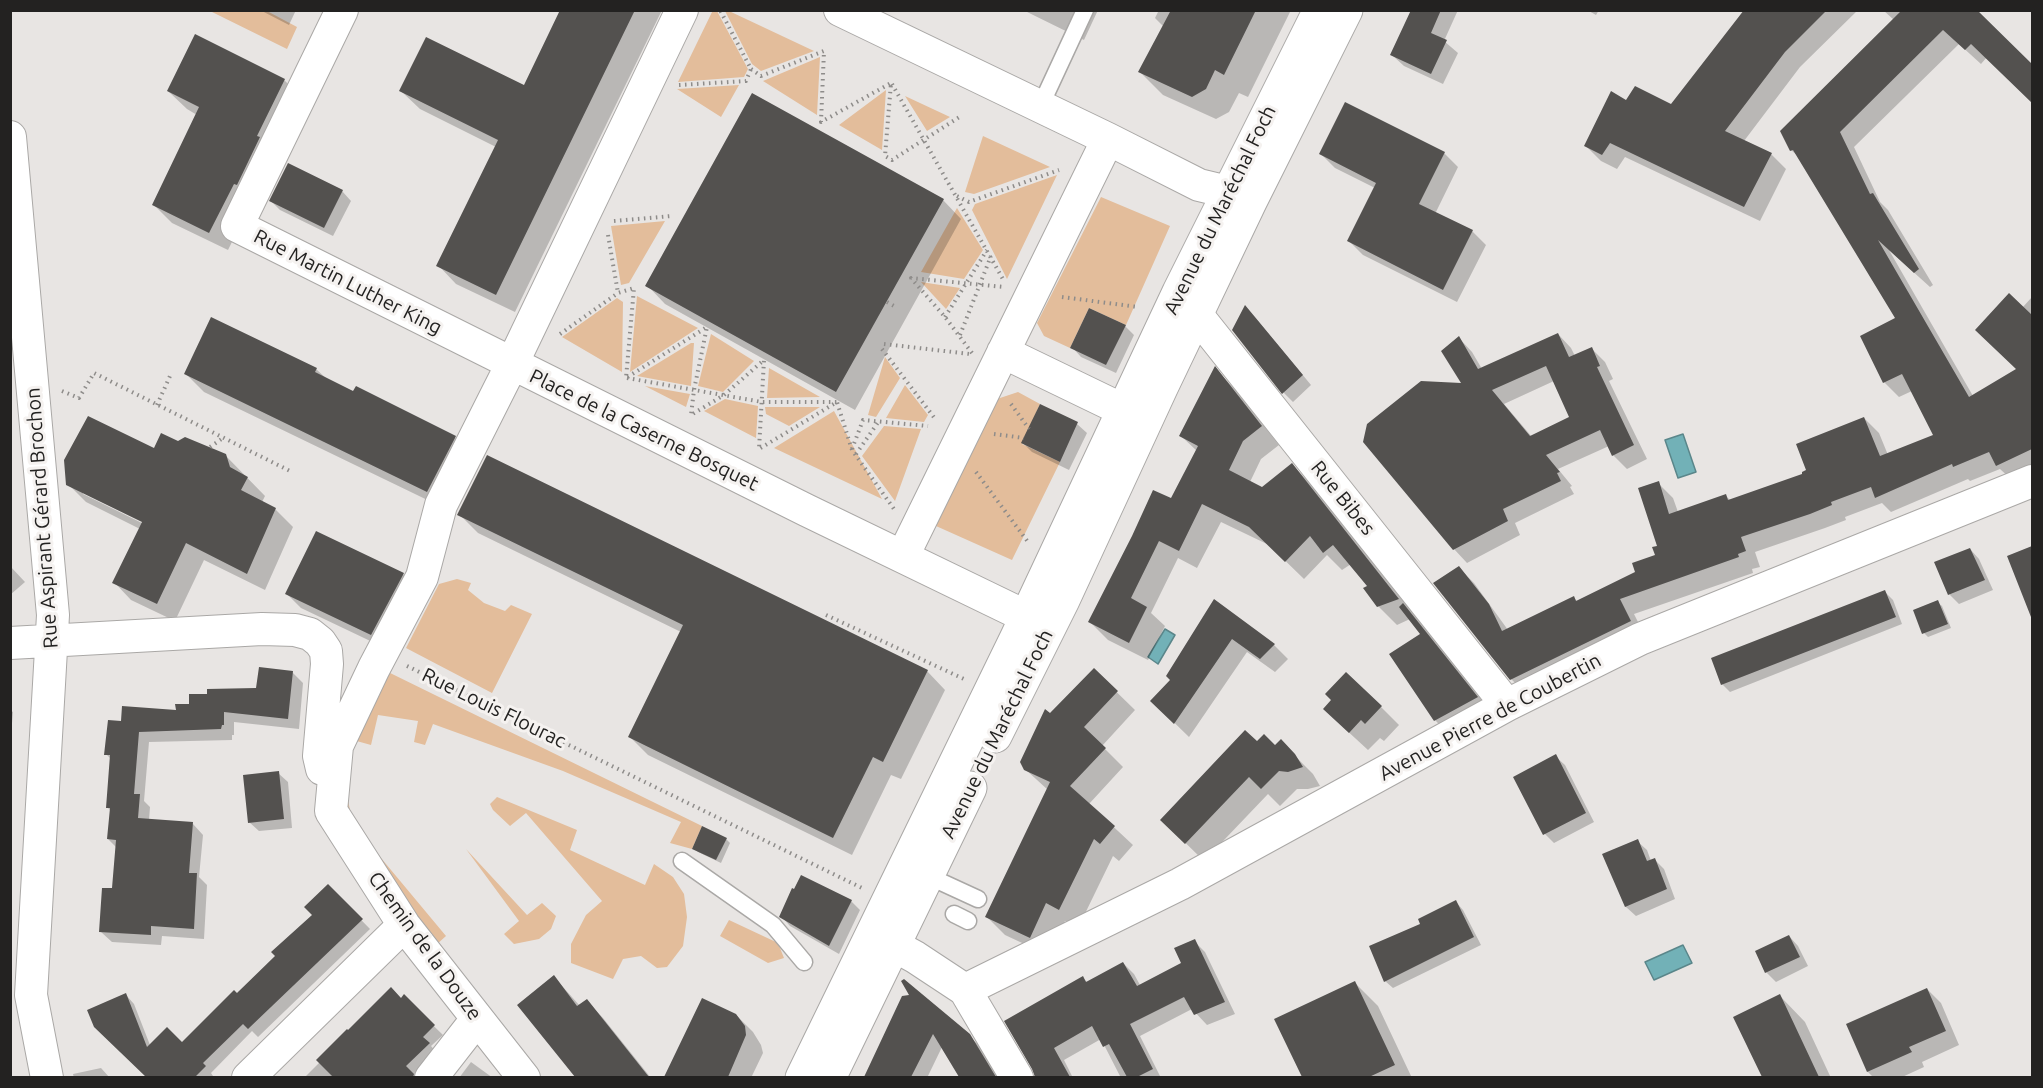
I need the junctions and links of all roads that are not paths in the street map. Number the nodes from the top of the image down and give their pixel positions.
1 (342, 10) edge
2 (682, 10) edge
3 (840, 10) edge
4 (1085, 10) edge
5 (1320, 10) edge
6 (1346, 10) edge
7 (1040, 107) junction
8 (10, 137) edge
9 (1108, 138) junction
10 (1239, 197) junction
11 (1188, 303) junction
12 (20, 341) edge
13 (982, 354) junction
14 (512, 364) junction
15 (1161, 388) junction
16 (1123, 410) junction
17 (2032, 481) edge
18 (903, 556) junction
19 (1063, 600) junction
20 (1027, 617) junction
21 (53, 641) junction
22 (10, 643) edge
23 (1507, 705) junction
24 (331, 811) junction
25 (682, 861) dead end
26 (928, 876) junction
27 (978, 899) dead end
28 (404, 925) junction
29 (884, 940) junction
30 (804, 962) dead end
31 (21, 968) edge
32 (965, 990) junction
33 (477, 1019) junction
34 (47, 1077) edge
35 (248, 1077) edge
36 (430, 1077) edge
37 (524, 1077) edge
38 (802, 1077) edge
39 (829, 1077) edge
40 (1017, 1077) edge

1 - 14 street, Rue Martin Luther King
2 - 14 street, Place de la Caserne Bosquet
3 - 7 street
4 - 7 lane
5 - 10 main road, Avenue du Maréchal Foch
6 - 10 main road, Avenue du Maréchal Foch
7 - 9 street
8 - 12 street, Rue Aspirant Gérard Brochon
9 - 10 street
9 - 13 street
10 - 11 main road, Avenue du Maréchal Foch
11 - 15 main road, Avenue du Maréchal Foch
11 - 16 main road, Avenue du Maréchal Foch
11 - 23 street, Rue Bibes
12 - 21 street, Rue Aspirant Gérard Brochon
13 - 16 street
13 - 18 street
14 - 18 street, Place de la Caserne Bosquet
14 - 24 street
15 - 16 street
15 - 19 main road, Avenue du Maréchal Foch
16 - 19 street
16 - 20 main road, Avenue du Maréchal Foch
17 - 23 street, Avenue Pierre de Coubertin
18 - 20 street, Place de la Caserne Bosquet
19 - 26 main road, Avenue du Maréchal Foch
20 - 29 main road, Avenue du Maréchal Foch
21 - 22 street
21 - 24 street, Chemin de la Douze
21 - 31 street, Rue Aspirant Gérard Brochon
23 - 32 street, Avenue Pierre de Coubertin
24 - 28 street, Chemin de la Douze
25 - 30 lane
26 - 27 lane
26 - 29 main road, Avenue du Maréchal Foch
28 - 33 street, Chemin de la Douze
28 - 35 street
29 - 32 street
29 - 38 main road, Avenue du Maréchal Foch
29 - 39 main road, Avenue du Maréchal Foch
31 - 34 street, Rue Aspirant Gérard Brochon
32 - 40 street
33 - 36 street
33 - 37 street, Chemin de la Douze

